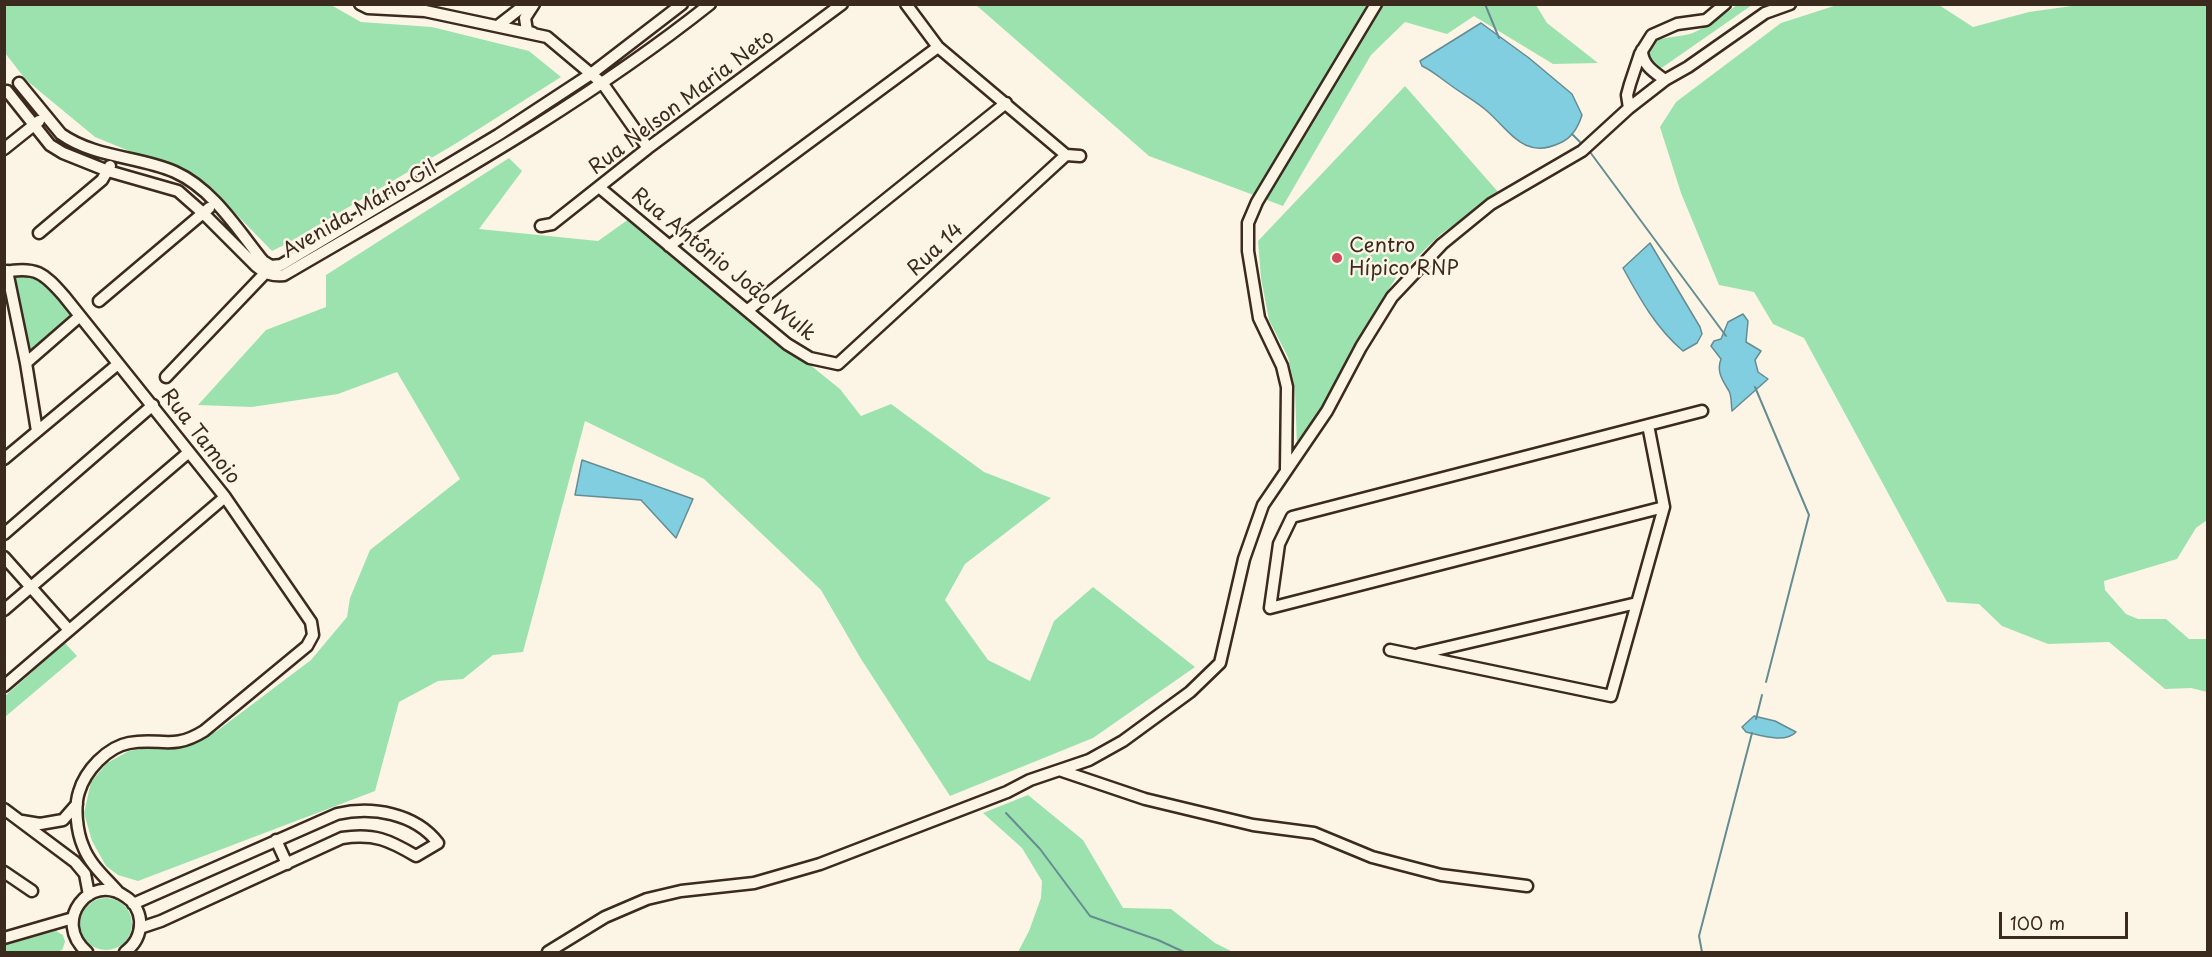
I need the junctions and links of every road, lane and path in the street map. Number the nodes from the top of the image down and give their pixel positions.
1 (360, 4) edge
2 (526, 4) edge
3 (534, 4) edge
4 (682, 4) edge
5 (710, 4) edge
6 (842, 4) edge
7 (906, 4) edge
8 (1376, 4) edge
9 (1725, 4) edge
10 (1790, 4) edge
11 (385, 7) edge
12 (422, 8) edge
13 (693, 17) junction
14 (500, 26) junction
15 (533, 34) junction
16 (938, 47) junction
17 (1642, 49) junction
18 (591, 74) junction
19 (1665, 80) junction
20 (20, 83) dead end
21 (603, 84) junction
22 (7, 92) dead end
23 (1006, 104) junction
24 (1629, 108) junction
25 (46, 116) junction
26 (34, 124) junction
27 (498, 135) junction
28 (505, 146) junction
29 (648, 148) junction
30 (4, 149) edge
31 (1066, 155) junction
32 (112, 156) junction
33 (1080, 156) dead end
34 (108, 171) junction
35 (600, 188) junction
36 (405, 198) junction
37 (215, 202) junction
38 (203, 213) junction
39 (541, 226) dead end
40 (39, 234) dead end
41 (669, 246) junction
42 (268, 270) junction
43 (6, 271) edge
44 (99, 301) dead end
45 (748, 310) junction
46 (80, 316) junction
47 (26, 363) junction
48 (828, 363) joint
49 (118, 364) junction
50 (166, 377) dead end
51 (153, 405) junction
52 (1702, 411) dead end
53 (1648, 425) junction
54 (38, 431) junction
55 (189, 452) junction
56 (4, 459) edge
57 (1287, 470) junction
58 (225, 497) junction
59 (1664, 507) junction
60 (4, 534) edge
61 (4, 557) edge
62 (30, 588) junction
63 (1637, 603) junction
64 (4, 610) edge
65 (69, 630) junction
66 (1390, 650) dead end
67 (1416, 655) junction
68 (4, 686) edge
69 (1062, 771) junction
70 (76, 804) junction
71 (4, 809) edge
72 (21, 821) junction
73 (58, 821) junction
74 (276, 840) junction
75 (82, 844) junction
76 (55, 847) junction
77 (287, 864) junction
78 (4, 872) edge
79 (1527, 886) dead end
80 (32, 891) dead end
81 (119, 893) junction
82 (89, 895) junction
83 (133, 904) junction
84 (73, 918) junction
85 (140, 928) junction
86 (4, 938) edge
87 (87, 952) edge
88 (125, 952) edge
89 (548, 952) edge

1 - 11 street
2 - 14 street
3 - 15 street
4 - 13 street
4 - 18 street, Avenida Mário Gil
5 - 13 street, Avenida Mário Gil
6 - 29 street, Rua Nelson Maria Neto
7 - 16 street
8 - 57 street
9 - 17 street
10 - 19 street
11 - 12 street
12 - 14 street
13 - 21 street, Avenida Mário Gil
14 - 15 street
15 - 18 street
16 - 23 street
16 - 41 street
17 - 19 street
17 - 24 street
18 - 21 street
18 - 27 street, Avenida Mário Gil
19 - 24 street
20 - 25 street, Avenida Mário Gil
21 - 28 street, Avenida Mário Gil
21 - 29 street
22 - 26 street, Avenida Mário Gil
23 - 31 street
23 - 45 street
24 - 57 street
25 - 26 street
25 - 32 street, Avenida Mário Gil
26 - 30 street
26 - 34 street, Avenida Mário Gil
27 - 28 street
27 - 36 street, Avenida Mário Gil
28 - 36 street, Avenida Mário Gil
29 - 35 street, Rua Nelson Maria Neto
31 - 33 street
31 - 48 street, Rua 14
32 - 34 street
32 - 37 street, Avenida Mário Gil
34 - 38 street, Avenida Mário Gil
34 - 40 street
35 - 39 street, Rua Nelson Maria Neto
35 - 41 street, Rua Antônio João Wulk
36 - 42 street, Avenida Mário Gil
37 - 38 street
37 - 42 street, Avenida Mário Gil
38 - 42 street, Avenida Mário Gil
38 - 44 street
41 - 45 street, Rua Antônio João Wulk
42 - 50 street
43 - 46 street, Rua Tamoio
43 - 47 street
45 - 48 street, Rua Antônio João Wulk
46 - 47 street
46 - 49 street, Rua Tamoio
47 - 54 street
49 - 51 street, Rua Tamoio
49 - 54 street
51 - 55 street, Rua Tamoio
51 - 60 street
52 - 53 street
53 - 59 street
53 - 59 street
54 - 56 street
55 - 58 street, Rua Tamoio
55 - 62 street
57 - 69 street
58 - 65 street
58 - 70 street, Rua Tamoio
59 - 63 street
61 - 62 street
62 - 64 street
62 - 65 street
63 - 67 street
63 - 67 street
65 - 68 street
66 - 67 street
69 - 79 street
69 - 89 street
70 - 73 street
70 - 75 street
71 - 72 street
72 - 73 street
72 - 76 street
73 - 75 street
73 - 76 street
74 - 77 street
74 - 77 street
74 - 83 street
75 - 81 street
76 - 82 street
77 - 85 street
78 - 80 street
81 - 82 street
81 - 83 street
82 - 84 street
83 - 85 street
84 - 86 street
84 - 87 street
85 - 88 street

